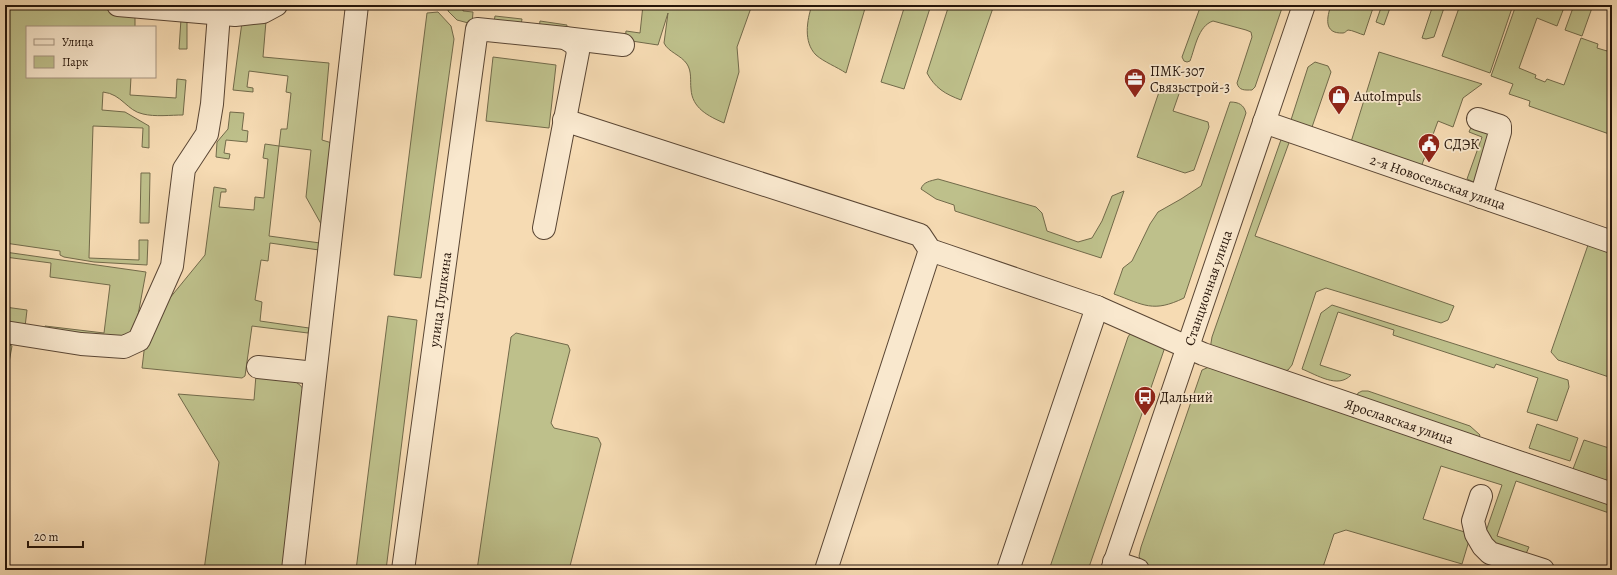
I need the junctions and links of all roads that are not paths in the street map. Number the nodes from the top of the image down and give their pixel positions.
1 (118, 5) edge
2 (276, 5) edge
3 (357, 5) edge
4 (1304, 5) edge
5 (219, 14) junction
6 (565, 38) junction
7 (623, 45) dead end
8 (1478, 119) dead end
9 (564, 120) junction
10 (1264, 122) junction
11 (1480, 197) junction
12 (544, 228) dead end
13 (1612, 242) edge
14 (930, 250) junction
15 (1097, 307) junction
16 (5, 332) edge
17 (1187, 348) junction
18 (258, 367) dead end
19 (315, 373) junction
20 (1612, 494) edge
21 (1481, 496) dead end
22 (1113, 566) edge
23 (293, 570) edge
24 (403, 570) edge
25 (826, 570) edge
26 (1008, 570) edge
27 (1138, 570) edge
28 (1542, 570) edge

1 - 5 street
2 - 5 street
3 - 19 street
4 - 10 street, Станционная улица
5 - 16 street
6 - 7 street
6 - 9 street
6 - 24 street, улица Пушкина
8 - 11 street
9 - 12 street
9 - 14 street
10 - 11 street, 2-я Новосельская улица
10 - 17 street, Станционная улица
11 - 13 street, 2-я Новосельская улица
14 - 15 street, Ярославская улица
14 - 25 street
15 - 17 street, Ярославская улица
15 - 26 street
17 - 20 street, Ярославская улица
17 - 22 street, Станционная улица
18 - 19 street
19 - 23 street
21 - 28 street
22 - 27 street

